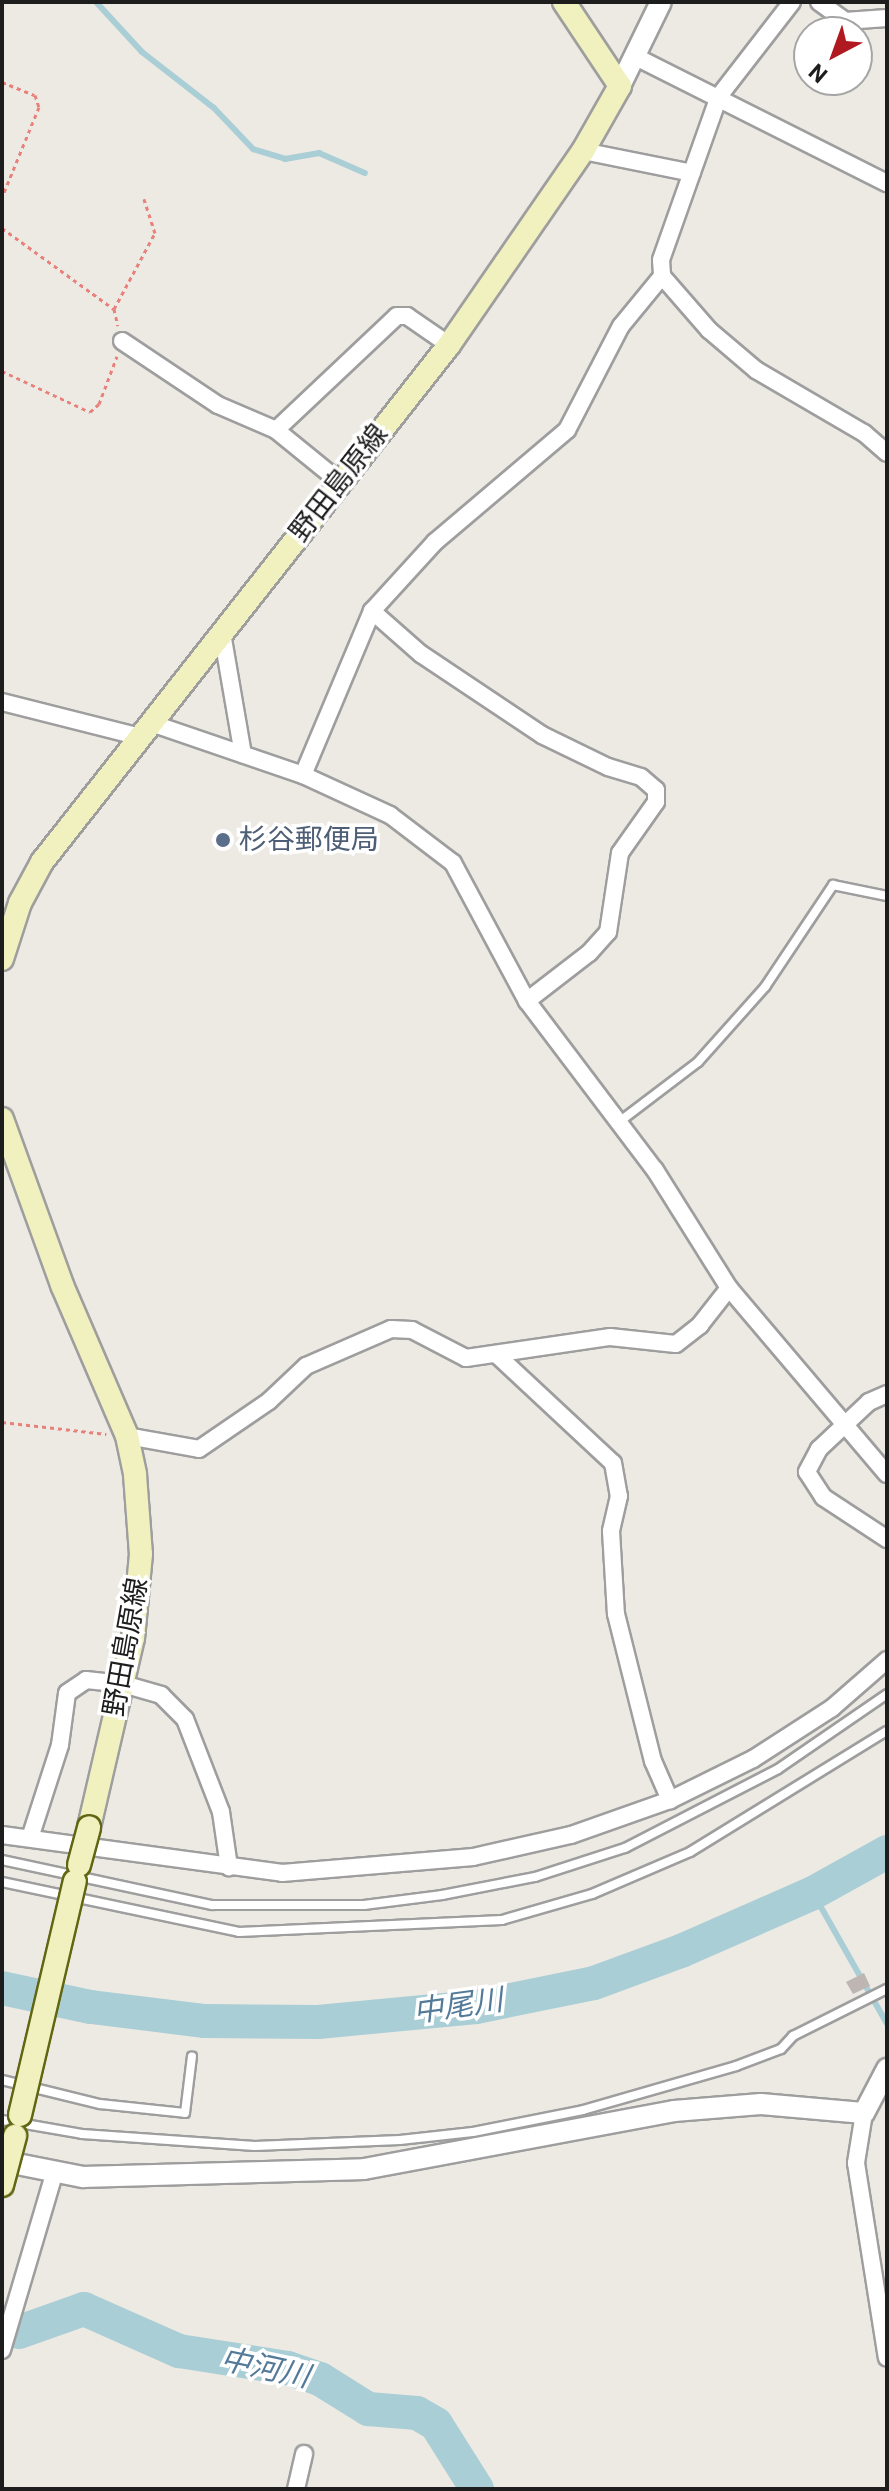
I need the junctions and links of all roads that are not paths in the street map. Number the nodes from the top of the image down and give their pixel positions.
1 (564, 2) edge
2 (661, 2) edge
3 (792, 2) edge
4 (819, 2) edge
5 (887, 18) edge
6 (636, 57) junction
7 (620, 86) junction
8 (719, 96) junction
9 (583, 151) junction
10 (692, 173) junction
11 (887, 183) edge
12 (662, 276) junction
13 (122, 341) road end
14 (449, 345) junction
15 (276, 430) junction
16 (887, 453) edge
17 (340, 482) junction
18 (372, 611) junction
19 (222, 633) junction
20 (2, 702) edge
21 (146, 730) junction
22 (243, 754) junction
23 (303, 775) junction
24 (887, 896) edge
25 (2, 959) edge
26 (527, 1001) junction
27 (2, 1119) edge
28 (619, 1122) junction
29 (729, 1288) junction
30 (497, 1355) junction
31 (887, 1394) edge
32 (843, 1428) junction
33 (127, 1436) junction
34 (887, 1474) edge
35 (887, 1539) edge
36 (887, 1660) edge
37 (123, 1684) junction
38 (887, 1694) edge
39 (887, 1731) edge
40 (670, 1800) junction
41 (2, 1835) edge
42 (30, 1838) junction
43 (2, 1860) edge
44 (229, 1867) junction
45 (77, 1874) junction
46 (2, 1882) edge
47 (887, 1989) edge
48 (192, 2056) dead end
49 (887, 2069) edge
50 (2, 2080) edge
51 (864, 2113) junction
52 (14, 2124) edge
53 (2, 2161) edge
54 (54, 2174) junction
55 (2, 2186) edge
56 (2, 2350) edge
57 (887, 2358) edge
58 (304, 2454) dead end
59 (296, 2489) edge

1 - 7 main road
2 - 6 street
3 - 8 street
4 - 5 street
6 - 7 street
6 - 8 street
7 - 9 main road, 野田島原線
8 - 10 street
8 - 11 street
9 - 10 street
9 - 14 main road, 野田島原線
10 - 12 street
12 - 16 street
12 - 18 street
13 - 15 street
14 - 15 street
14 - 17 main road, 野田島原線
15 - 17 street
17 - 19 main road, 野田島原線
18 - 23 street
18 - 26 street
19 - 21 main road, 野田島原線
19 - 22 street
20 - 21 street
21 - 22 street
21 - 25 main road, 野田島原線
22 - 23 street
23 - 26 street
24 - 28 lane
26 - 28 street
27 - 33 main road, 野田島原線
28 - 29 street
29 - 30 street
29 - 32 street
30 - 33 street
30 - 40 street
31 - 32 street
32 - 34 street
32 - 35 street
33 - 37 main road, 野田島原線
36 - 40 street
37 - 42 street
37 - 44 street
37 - 45 main road, 野田島原線, bridge
38 - 45 lane
39 - 46 lane
40 - 44 street
41 - 42 street
42 - 44 street
43 - 45 lane
45 - 52 main road, 野田島原線, bridge
47 - 52 lane
48 - 50 lane
49 - 51 street
51 - 54 street
51 - 57 street
52 - 55 main road, 野田島原線, bridge
53 - 54 street
54 - 56 street
58 - 59 street

